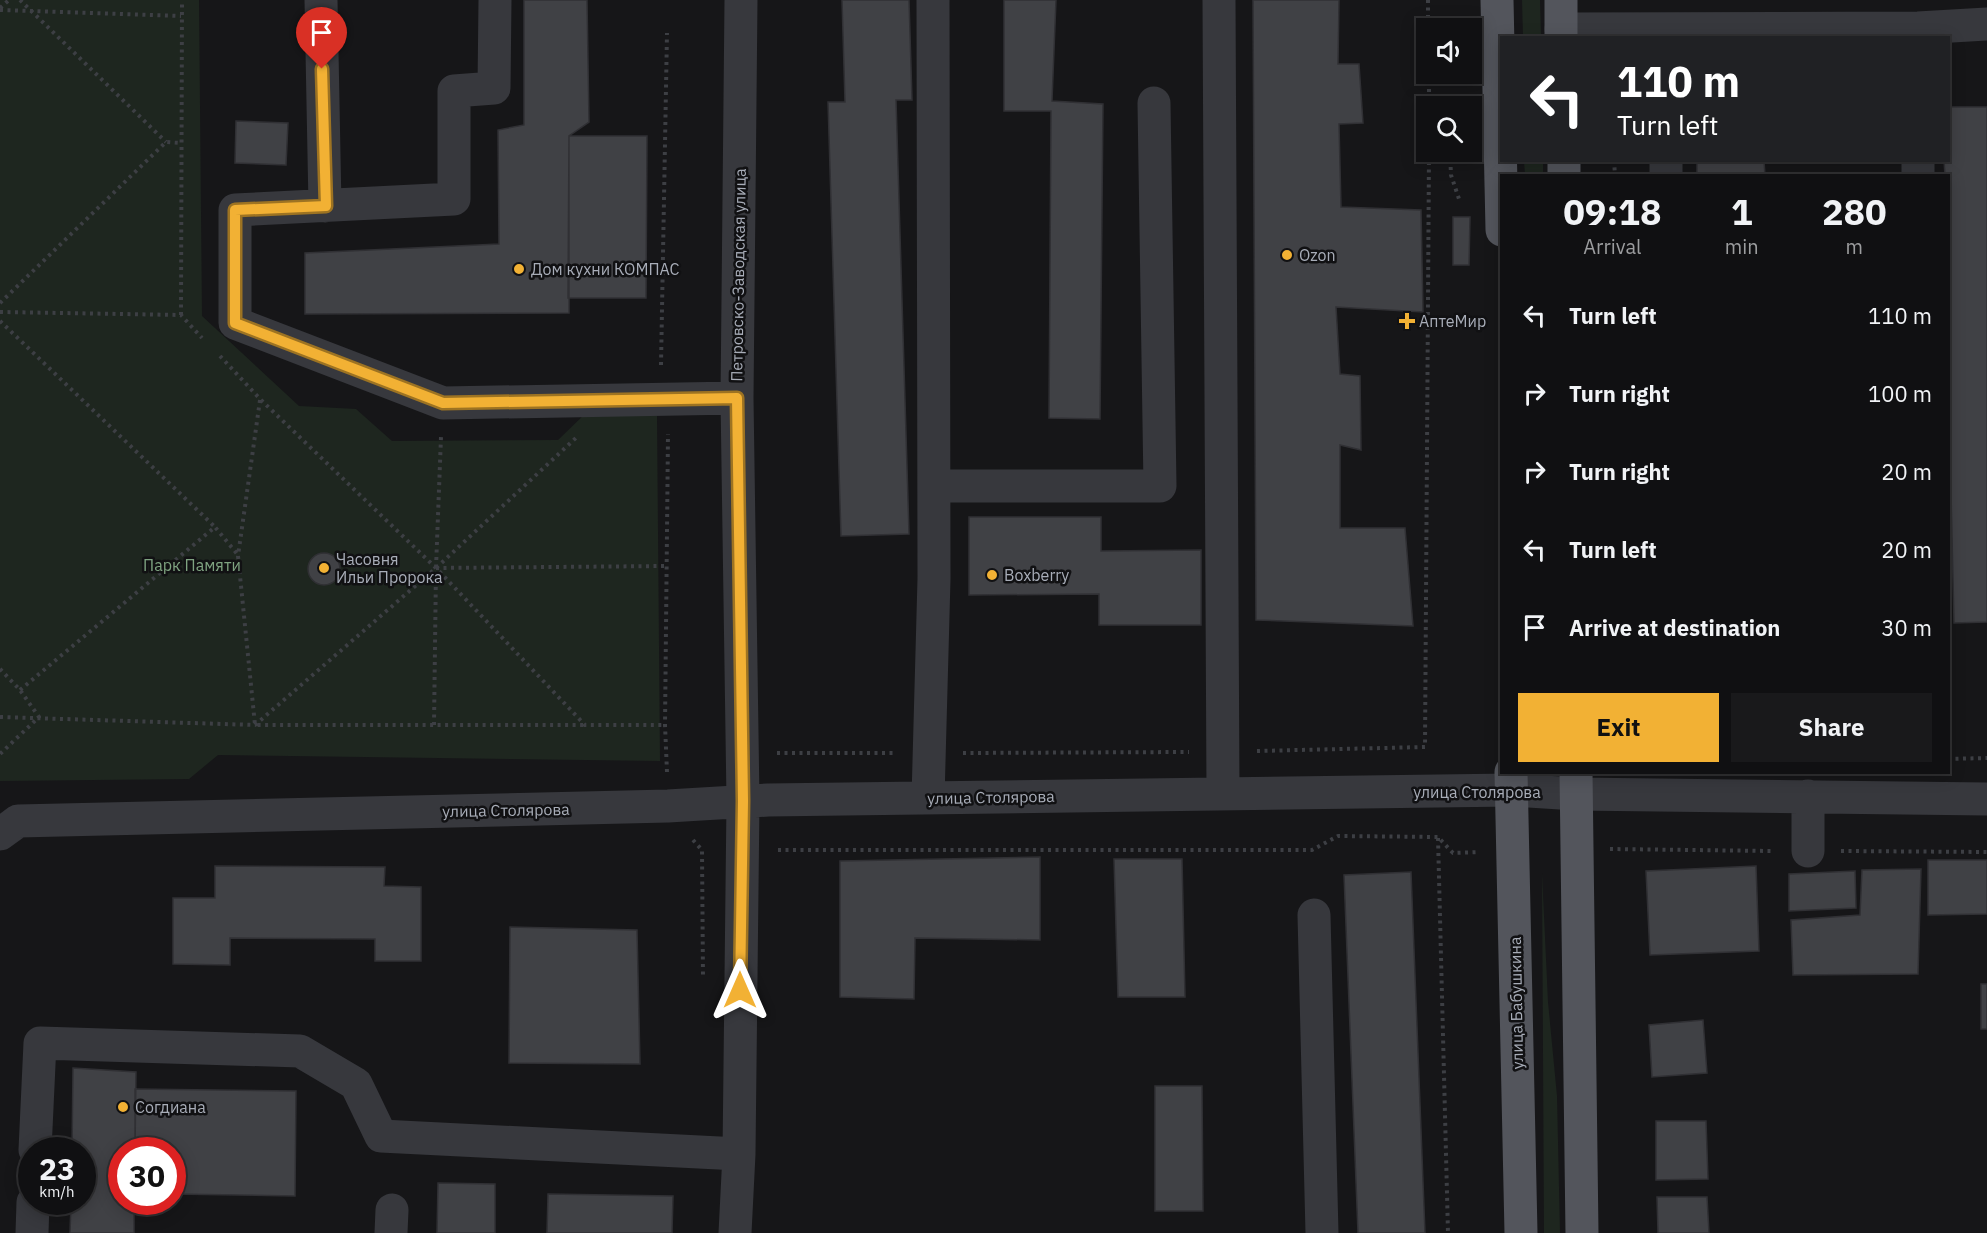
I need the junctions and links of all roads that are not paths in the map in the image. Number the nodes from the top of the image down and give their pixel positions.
1 (321, 0) edge
2 (495, 0) edge
3 (741, 0) edge
4 (933, 0) edge
5 (1219, 0) edge
6 (1497, 0) edge
7 (1561, 22) edge
8 (1987, 24) edge
9 (1154, 103) dead end
10 (1500, 138) edge
11 (326, 206) junction
12 (737, 398) junction
13 (934, 486) junction
14 (1512, 781) edge
15 (1576, 783) edge
16 (1927, 785) edge
17 (1222, 794) junction
18 (1808, 796) junction
19 (928, 798) junction
20 (1987, 799) edge
21 (743, 801) junction
22 (0, 834) edge
23 (1808, 851) dead end
24 (1314, 915) dead end
25 (36, 1137) edge
26 (739, 1154) junction
27 (33, 1215) edge
28 (32, 1233) edge
29 (735, 1233) edge
30 (1322, 1233) edge
31 (1521, 1233) edge
32 (1582, 1233) edge

1 - 11 street
2 - 11 street
3 - 12 street, Петровско-Заводская улица
4 - 13 street
5 - 17 street
6 - 10 main road
7 - 8 street
9 - 13 street
11 - 12 street
12 - 21 street, Петровско-Заводская улица
13 - 19 street
14 - 15 street, улица Столярова
14 - 17 street, улица Столярова
14 - 31 main road, улица Бабушкина
15 - 18 street, улица Столярова
15 - 32 main road
16 - 18 street, улица Столярова
16 - 20 street, улица Столярова
17 - 19 street, улица Столярова
18 - 23 street
19 - 21 street, улица Столярова
21 - 22 street, улица Столярова
21 - 26 street, Петровско-Заводская улица
24 - 30 street
25 - 26 street
26 - 29 street, Петровско-Заводская улица
27 - 28 street

